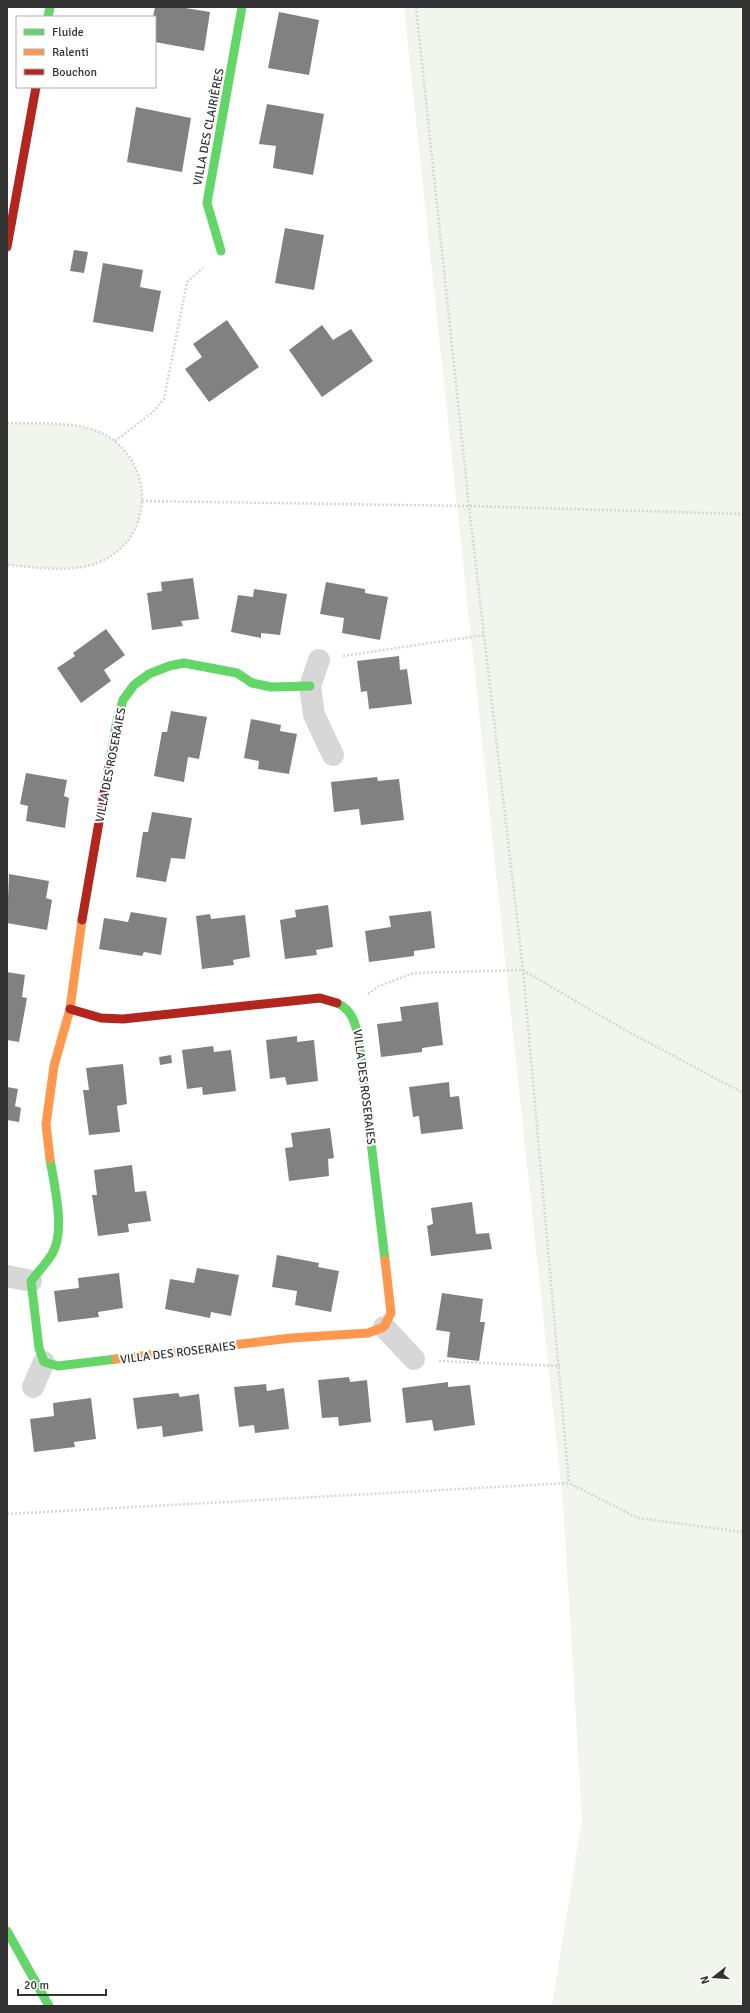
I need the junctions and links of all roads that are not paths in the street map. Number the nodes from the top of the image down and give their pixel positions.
1 (242, 7) edge
2 (36, 88) edge
3 (7, 247) edge
4 (221, 251) road end
5 (319, 660) road end
6 (310, 686) junction
7 (332, 755) dead end
8 (70, 1009) junction
9 (7, 1276) edge
10 (31, 1281) junction
11 (384, 1327) junction
12 (414, 1360) road end
13 (44, 1362) junction
14 (33, 1387) dead end
15 (7, 1931) edge
16 (48, 2006) edge

1 - 4 street, VILLA DES CLAIRIÈRES
2 - 3 street
5 - 6 street
6 - 7 street
6 - 8 street, VILLA DES ROSERAIES
8 - 10 street, VILLA DES ROSERAIES
8 - 11 street, VILLA DES ROSERAIES
9 - 10 street
10 - 13 street
11 - 12 street
11 - 13 street, VILLA DES ROSERAIES
13 - 14 street
15 - 16 street

